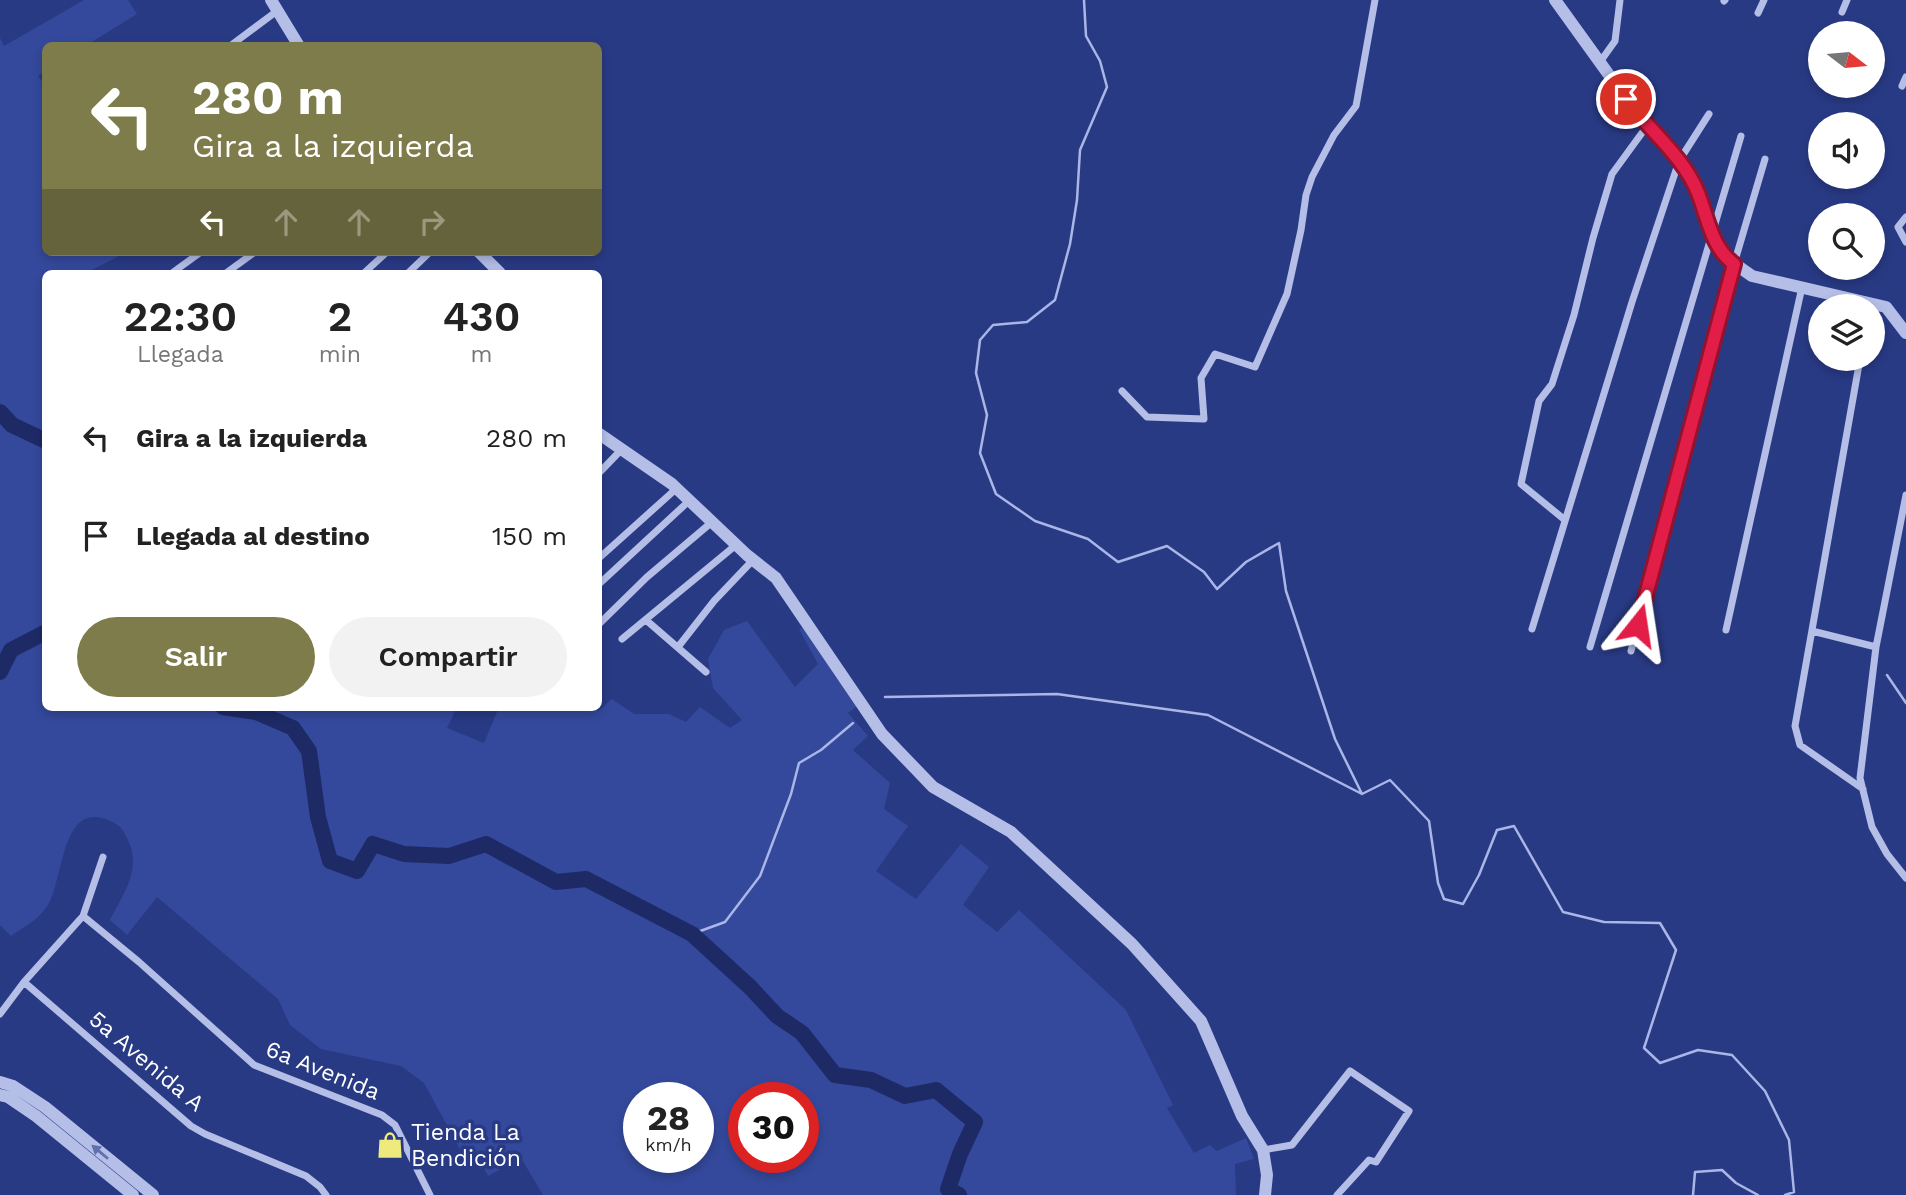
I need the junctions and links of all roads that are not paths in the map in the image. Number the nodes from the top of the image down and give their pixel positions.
1 (1375, 0) edge
2 (1555, 0) edge
3 (1620, 0) edge
4 (1764, 0) edge
5 (1847, 0) edge
6 (274, 6) edge
7 (1842, 12) dead end
8 (1758, 13) dead end
9 (234, 42) edge
10 (296, 42) edge
11 (1599, 62) junction
12 (1906, 77) edge
13 (1902, 86) dead end
14 (1709, 114) dead end
15 (1647, 126) junction
16 (1741, 136) dead end
17 (1765, 159) dead end
18 (1679, 161) junction
19 (1906, 216) edge
20 (1711, 234) junction
21 (1906, 242) edge
22 (195, 256) edge
23 (249, 256) edge
24 (383, 256) edge
25 (426, 256) edge
26 (1734, 264) junction
27 (176, 270) edge
28 (230, 270) edge
29 (367, 270) edge
30 (411, 270) edge
31 (1802, 288) junction
32 (1826, 294) edge
33 (1885, 307) edge
34 (1906, 333) edge
35 (1858, 371) edge
36 (1122, 391) dead end
37 (602, 439) edge
38 (622, 449) junction
39 (602, 470) edge
40 (677, 488) junction
41 (1906, 495) edge
42 (690, 500) junction
43 (1565, 520) junction
44 (712, 522) junction
45 (736, 545) junction
46 (602, 555) edge
47 (753, 560) junction
48 (602, 580) edge
49 (646, 620) junction
50 (602, 621) edge
51 (1531, 629) dead end
52 (1726, 630) dead end
53 (1812, 631) junction
54 (622, 639) dead end
55 (1590, 647) dead end
56 (1876, 647) junction
57 (678, 648) junction
58 (1631, 651) dead end
59 (706, 672) dead end
60 (1863, 789) junction
61 (103, 857) dead end
62 (1906, 878) edge
63 (83, 916) junction
64 (24, 982) junction
65 (0, 1014) edge
66 (0, 1082) edge
67 (0, 1095) edge
68 (1263, 1150) junction
69 (133, 1195) edge
70 (153, 1195) edge
71 (326, 1195) edge
72 (430, 1195) edge
73 (1265, 1195) edge
74 (1337, 1195) edge

1 - 36 street
2 - 11 street
3 - 11 street
4 - 8 street
5 - 7 street
6 - 9 street
6 - 10 street
11 - 15 street
12 - 13 street
14 - 18 street
15 - 18 street
15 - 43 street
16 - 20 street
17 - 26 street
18 - 20 street
18 - 43 street
19 - 21 street
20 - 26 street
20 - 55 street
22 - 27 street
23 - 28 street
24 - 29 street
25 - 30 street
26 - 31 street
26 - 58 street
31 - 32 street
31 - 52 street
33 - 34 street
35 - 53 street
37 - 38 street
38 - 39 street
38 - 40 street
40 - 42 street
40 - 46 street
41 - 56 street
42 - 44 street
42 - 48 street
43 - 51 street
44 - 45 street
44 - 50 street
45 - 47 street
45 - 49 street
47 - 57 street
47 - 68 street
49 - 54 street
49 - 57 street
53 - 56 street
53 - 60 street
56 - 60 street
57 - 59 street
60 - 62 street
61 - 63 street
63 - 64 street
63 - 72 street, 6a Avenida
64 - 65 street
64 - 71 street, 5a Avenida A
70 -> 66 street
67 - 69 street
68 - 73 street
68 - 74 street

